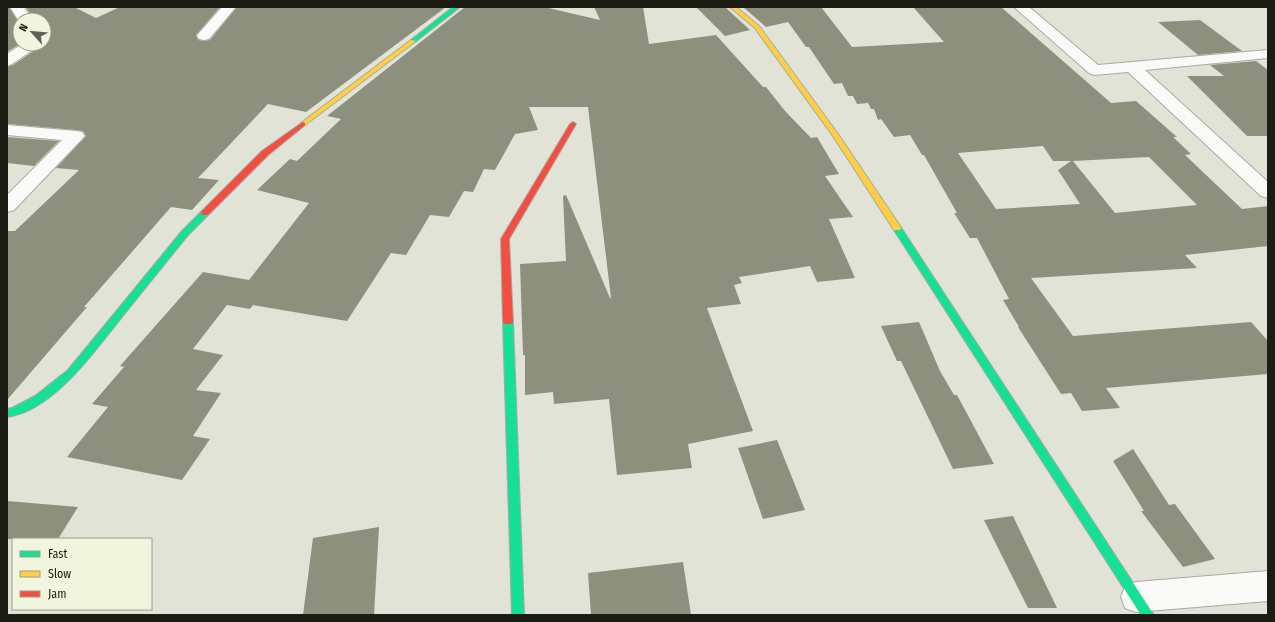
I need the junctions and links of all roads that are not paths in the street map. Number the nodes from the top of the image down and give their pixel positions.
1 (229, 7) edge
2 (457, 7) edge
3 (733, 7) edge
4 (1021, 7) edge
5 (204, 36) dead end
6 (20, 52) edge
7 (1268, 54) edge
8 (7, 61) edge
9 (1132, 67) junction
10 (573, 124) dead end
11 (7, 130) edge
12 (1268, 192) edge
13 (7, 206) edge
14 (7, 413) edge
15 (1268, 586) edge
16 (1142, 606) edge
17 (518, 615) edge

1 - 5 street
2 - 14 street
3 - 16 street
4 - 9 street
6 - 8 street
7 - 9 street
9 - 12 street
10 - 17 street
11 - 13 street
15 - 16 street

